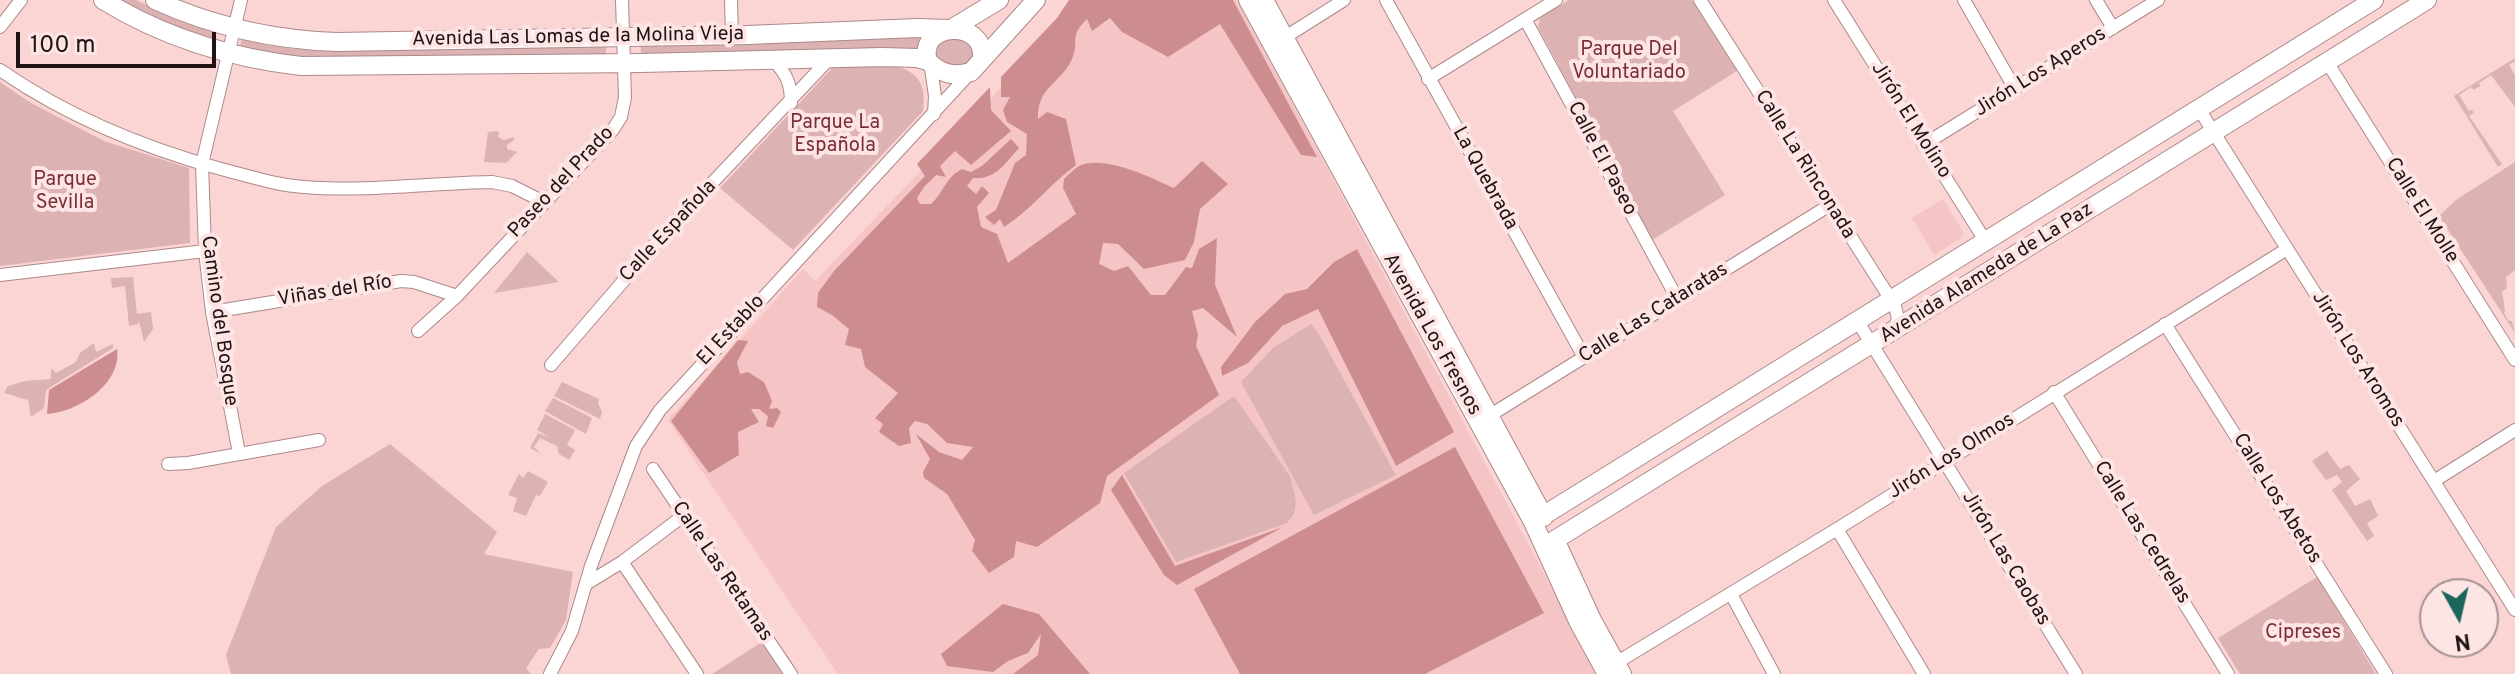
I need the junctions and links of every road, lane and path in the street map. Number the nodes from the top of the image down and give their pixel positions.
1 (21, 0) edge
2 (103, 0) edge
3 (155, 0) edge
4 (241, 0) edge
5 (622, 0) edge
6 (731, 0) edge
7 (1036, 0) edge
8 (1248, 0) edge
9 (1264, 0) edge
10 (1344, 0) edge
11 (1386, 0) edge
12 (1556, 0) edge
13 (1700, 0) edge
14 (1834, 0) edge
15 (1964, 0) edge
16 (2096, 0) edge
17 (2158, 0) edge
18 (2374, 0) edge
19 (2427, 0) edge
20 (994, 3) edge
21 (1525, 19) junction
22 (0, 27) edge
23 (234, 28) junction
24 (917, 28) junction
25 (2113, 28) junction
26 (951, 29) junction
27 (732, 35) junction
28 (622, 37) junction
29 (1278, 41) junction
30 (228, 54) junction
31 (831, 57) junction
32 (899, 57) junction
33 (773, 60) junction
34 (929, 62) junction
35 (2327, 62) junction
36 (623, 63) junction
37 (977, 66) junction
38 (0, 70) edge
39 (1428, 79) junction
40 (933, 83) junction
41 (2015, 89) junction
42 (791, 103) junction
43 (2199, 109) junction
44 (934, 114) junction
45 (2214, 133) junction
46 (1923, 145) junction
47 (202, 164) junction
48 (544, 202) junction
49 (1830, 205) junction
50 (1986, 242) junction
51 (2287, 249) junction
52 (205, 251) junction
53 (0, 275) edge
54 (457, 296) junction
55 (1678, 300) junction
56 (1891, 301) junction
57 (212, 312) junction
58 (1858, 322) junction
59 (2165, 324) junction
60 (418, 331) dead end
61 (1893, 332) junction
62 (1873, 345) junction
63 (1584, 357) junction
64 (2515, 360) edge
65 (551, 365) dead end
66 (2054, 392) junction
67 (1484, 419) junction
68 (2515, 430) edge
69 (319, 440) dead end
70 (239, 453) junction
71 (1946, 461) junction
72 (168, 464) dead end
73 (653, 469) dead end
74 (2434, 481) junction
75 (683, 516) junction
76 (1538, 519) junction
77 (1837, 529) junction
78 (1550, 543) junction
79 (622, 562) junction
80 (586, 584) junction
81 (2515, 584) edge
82 (2503, 591) junction
83 (1731, 594) junction
84 (2515, 610) edge
85 (1615, 670) edge
86 (551, 674) edge
87 (697, 674) edge
88 (791, 674) edge
89 (1774, 674) edge
90 (1924, 674) edge
91 (2076, 674) edge
92 (2228, 674) edge
93 (2386, 674) edge

1 - 22 street
2 - 30 street, Avenida Las Lomas de la Molina Vieja
3 - 23 street, Avenida Las Lomas de la Molina Vieja
4 - 23 street, Camino del Bosque
5 - 28 street, Paseo del Prado
6 - 27 street
7 - 37 street
8 - 29 street, Avenida Los Fresnos
9 - 29 street, Avenida Los Fresnos
10 - 29 street
11 - 39 street, La Quebrada
12 - 21 street
13 - 49 street, Calle La Rinconada
14 - 46 street, Jirón El Molino
15 - 41 street
16 - 25 street
17 - 25 street, Jirón Los Aperos
18 - 43 street, Avenida Alameda de La Paz
19 - 35 street, Avenida Alameda de La Paz
20 - 24 street
20 - 26 street
21 - 39 street
21 - 55 street, Calle El Paseo
23 - 28 street, Avenida Las Lomas de la Molina Vieja
23 - 30 street, Camino del Bosque
24 - 26 street, Avenida Las Lomas de la Molina Vieja
24 - 27 street, Avenida Las Lomas de la Molina Vieja
25 - 41 street, Jirón Los Aperos
26 - 34 street
26 - 37 street
27 - 28 street, Avenida Las Lomas de la Molina Vieja
28 - 36 street, Paseo del Prado
29 - 67 street, Avenida Los Fresnos
30 - 36 street, Avenida Las Lomas de la Molina Vieja
30 - 47 street, Camino del Bosque
31 - 32 street, Avenida Las Lomas de la Molina Vieja
31 - 33 street, Avenida Las Lomas de la Molina Vieja
31 - 42 street, Calle Española
32 - 34 street, Avenida Las Lomas de la Molina Vieja
32 - 40 street
33 - 36 street, Avenida Las Lomas de la Molina Vieja
33 - 42 street
34 - 37 street
34 - 40 street
35 - 45 street, Avenida Alameda de La Paz
35 - 64 street, Calle El Molle
36 - 48 street, Paseo del Prado
37 - 44 street, El Establo
38 - 47 street
39 - 63 street, La Quebrada
40 - 44 street
41 - 46 street, Jirón Los Aperos
42 - 65 street, Calle Española
43 - 45 street, Jirón Los Aromos
43 - 50 street, Avenida Alameda de La Paz
44 - 80 street, El Establo
45 - 51 street, Jirón Los Aromos
45 - 61 street, Avenida Alameda de La Paz
46 - 50 street, Jirón El Molino
47 - 48 street
47 - 52 street, Camino del Bosque
48 - 54 street, Paseo del Prado
49 - 55 street, Calle Las Cataratas
49 - 56 street, Calle La Rinconada
50 - 56 street, Avenida Alameda de La Paz
51 - 59 street, Jirón Los Olmos
51 - 74 street, Jirón Los Aromos
52 - 53 street
52 - 57 street, Camino del Bosque
54 - 57 street, Viñas del Río
54 - 60 street, Paseo del Prado
55 - 63 street, Calle Las Cataratas
56 - 58 street, Avenida Alameda de La Paz
56 - 61 street, Calle La Rinconada
57 - 70 street, Camino del Bosque
58 - 62 street, Jirón Las Caobas
58 - 76 street, Avenida Alameda de La Paz
59 - 66 street, Jirón Los Olmos
59 - 93 street, Calle Los Abetos
61 - 62 street, Avenida Alameda de La Paz
62 - 71 street, Jirón Las Caobas
62 - 78 street, Avenida Alameda de La Paz
63 - 67 street, Calle Las Cataratas
66 - 71 street, Jirón Los Olmos
66 - 92 street, Calle Las Cedrelas
67 - 76 street, Avenida Los Fresnos
68 - 74 street
69 - 70 street
70 - 72 street
71 - 77 street, Jirón Los Olmos
71 - 91 street, Jirón Las Caobas
73 - 75 street, Calle Las Retamas
74 - 82 street, Jirón Los Aromos
75 - 79 street
75 - 88 street, Calle Las Retamas
76 - 78 street, Avenida Los Fresnos
77 - 83 street, Jirón Los Olmos
77 - 90 street
78 - 85 street, Avenida Los Fresnos
79 - 80 street
79 - 87 street
80 - 86 street, El Establo
81 - 82 street
82 - 84 street, Jirón Los Aromos
83 - 85 street, Jirón Los Olmos
83 - 89 street

